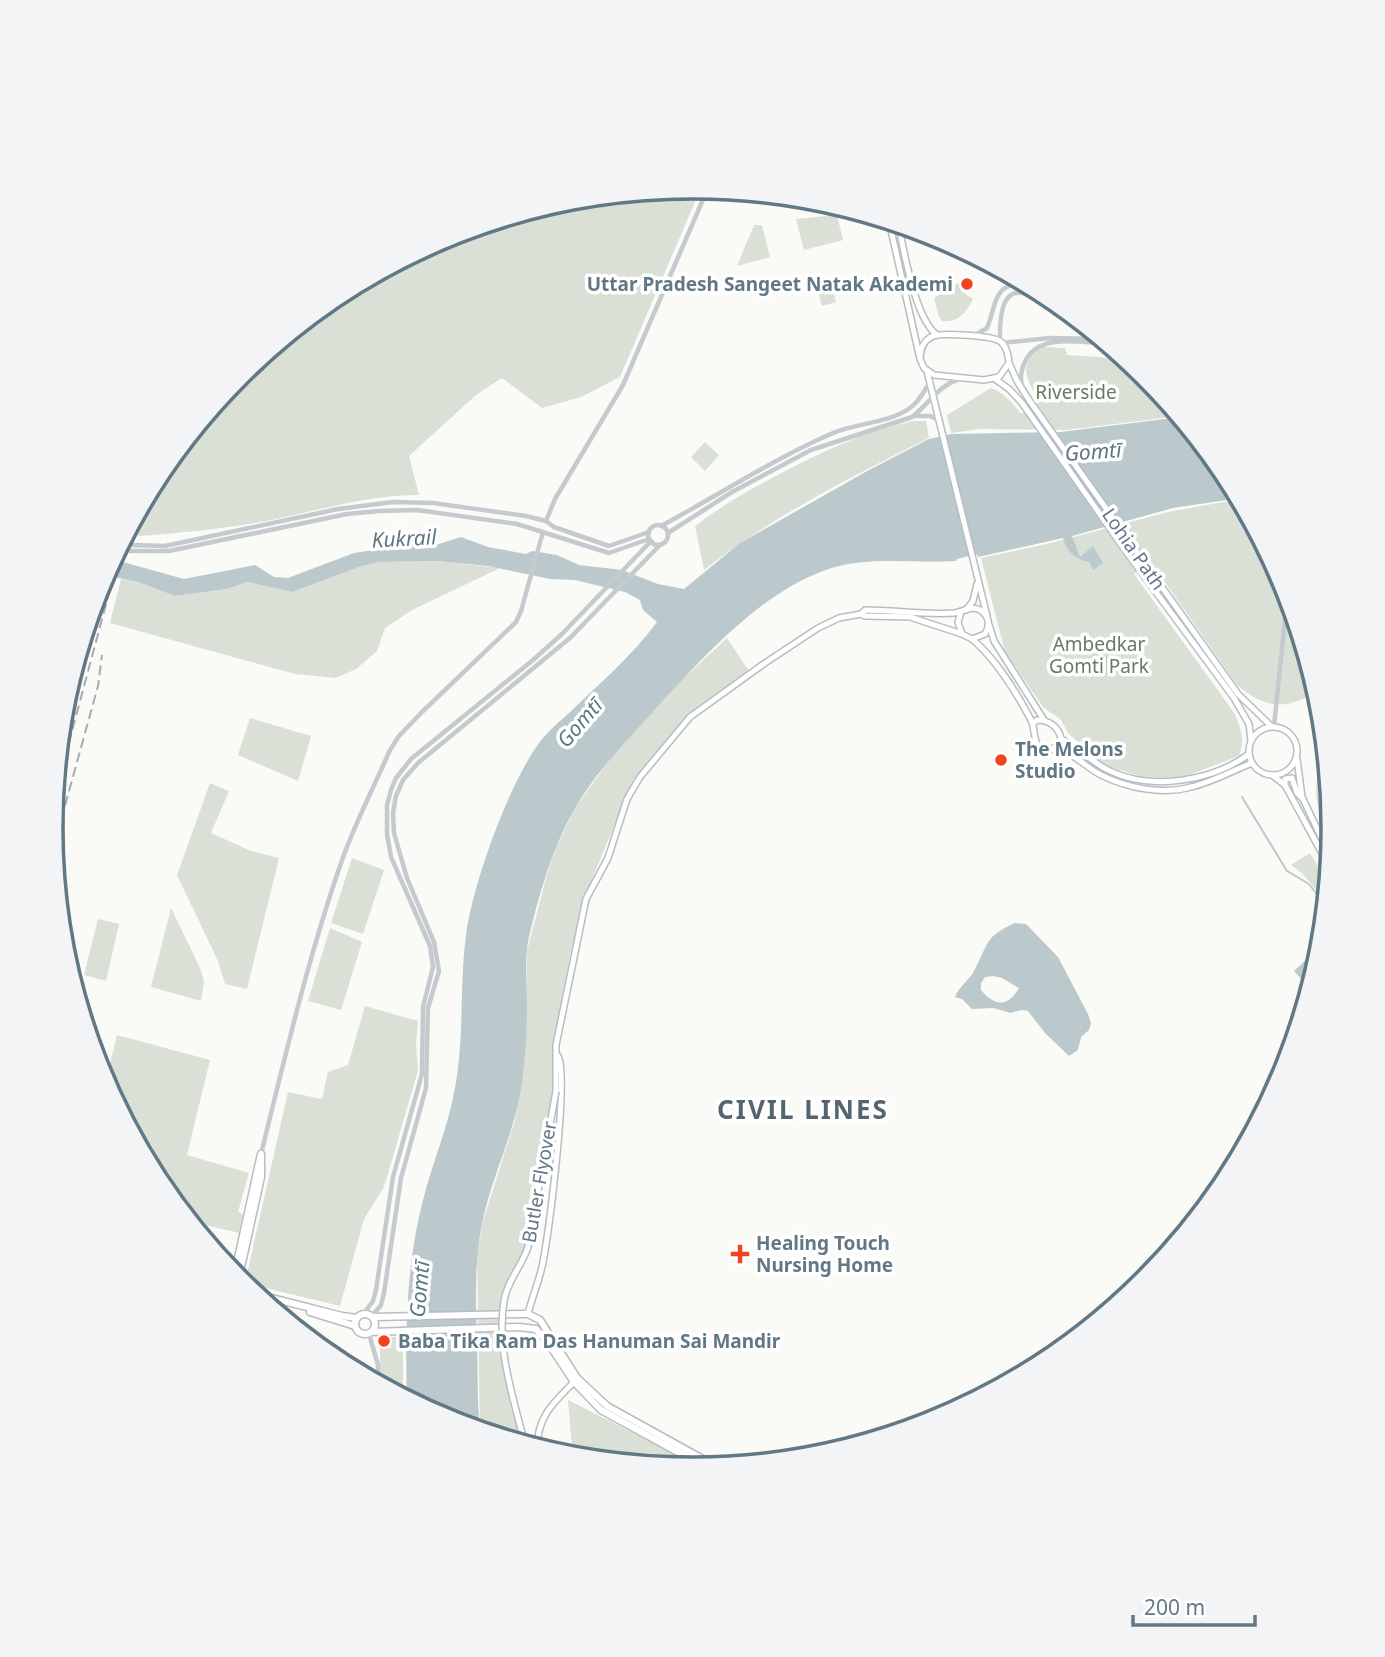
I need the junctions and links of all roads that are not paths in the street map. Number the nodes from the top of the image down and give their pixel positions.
1 (703, 199) edge
2 (891, 231) edge
3 (901, 234) edge
4 (1012, 286) edge
5 (1024, 294) edge
6 (937, 335) junction
7 (971, 336) junction
8 (1088, 339) edge
9 (1001, 342) junction
10 (1094, 344) edge
11 (920, 359) junction
12 (1009, 363) junction
13 (927, 371) junction
14 (960, 378) junction
15 (995, 379) junction
16 (930, 382) junction
17 (1022, 389) junction
18 (933, 396) junction
19 (912, 417) junction
20 (938, 420) junction
21 (323, 516) junction
22 (528, 516) junction
23 (546, 521) junction
24 (525, 526) junction
25 (661, 526) junction
26 (561, 529) junction
27 (649, 532) junction
28 (542, 533) junction
29 (668, 533) junction
30 (558, 536) junction
31 (650, 540) junction
32 (131, 544) edge
33 (660, 545) junction
34 (128, 550) edge
35 (978, 581) junction
36 (964, 611) junction
37 (861, 614) junction
38 (1285, 616) edge
39 (988, 622) junction
40 (962, 634) junction
41 (972, 639) junction
42 (1044, 720) junction
43 (1033, 724) junction
44 (1273, 726) junction
45 (1061, 739) junction
46 (1251, 740) junction
47 (1054, 749) junction
48 (1249, 754) junction
49 (1297, 756) junction
50 (1252, 763) junction
51 (1272, 775) junction
52 (1285, 785) junction
53 (1303, 797) junction
54 (1322, 838) edge
55 (1321, 852) edge
56 (560, 1079) junction
57 (261, 1154) junction
58 (237, 1263) edge
59 (241, 1268) edge
60 (273, 1298) edge
61 (281, 1305) edge
62 (528, 1314) junction
63 (372, 1316) junction
64 (357, 1318) junction
65 (355, 1326) junction
66 (543, 1329) junction
67 (370, 1333) junction
68 (378, 1374) edge
69 (574, 1382) junction
70 (523, 1435) edge
71 (537, 1439) edge
72 (689, 1458) edge
73 (701, 1458) edge

1 - 23 street
2 - 11 main road
3 - 6 main road
4 - 7 street
5 - 9 street
6 - 7 main road
6 - 11 main road
7 - 9 main road
8 - 9 street
9 - 12 main road, Lohia Path
10 - 17 street
11 - 13 main road
12 - 15 main road
12 - 17 main road, Lohia Path
13 - 14 main road
13 - 16 main road
14 - 15 main road
14 - 18 street
15 - 46 main road, Lohia Path
16 - 18 main road
16 - 25 street
17 - 44 main road, Lohia Path
18 - 19 street
18 - 20 main road
19 - 20 street
19 - 29 street
20 - 35 main road
21 - 22 street
21 - 24 street
21 - 32 street
21 - 34 street, bridge
22 - 23 street
22 - 24 street
23 - 26 street
24 - 28 street
25 - 27 street
25 - 29 street
26 - 27 street
26 - 30 street
27 - 31 street
28 - 30 street
28 - 57 street
29 - 33 street
30 - 31 street
31 - 33 street
31 - 63 street
33 - 63 street
35 - 36 main road
35 - 39 main road
36 - 37 main road
36 - 39 main road
36 - 40 main road
37 - 40 main road
37 - 56 main road
38 - 44 street
39 - 41 main road
39 - 42 main road
40 - 41 main road
41 - 43 main road
42 - 43 main road
42 - 45 main road
43 - 47 main road
44 - 46 main road
44 - 49 main road
45 - 47 main road
45 - 48 main road
46 - 48 main road
47 - 50 main road
48 - 50 main road
49 - 51 main road
49 - 53 main road
50 - 51 main road
51 - 52 main road
52 - 53 main road
52 - 55 main road
53 - 54 main road
56 - 62 main road
56 - 70 main road, Butler Flyover, bridge
57 - 58 main road
57 - 59 main road
60 - 64 main road
61 - 65 main road
62 - 63 main road
62 - 66 main road
63 - 64 main road
63 - 67 main road
64 - 65 main road
65 - 67 main road
66 - 67 main road
66 - 69 main road
66 - 73 main road
67 - 68 street
69 - 71 main road
69 - 72 main road

